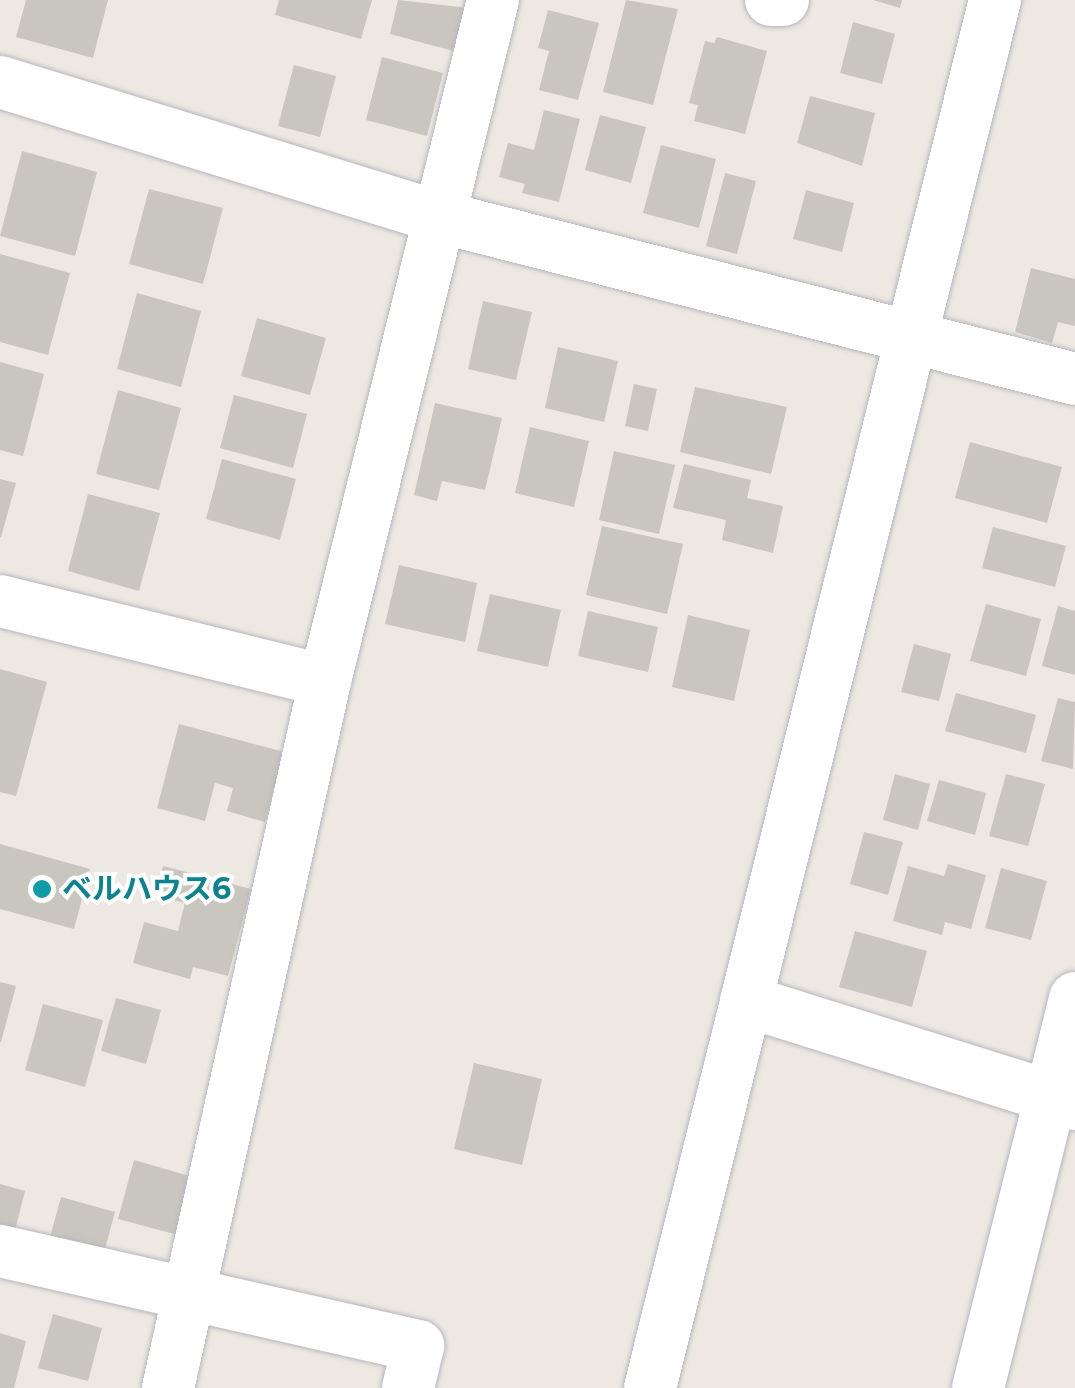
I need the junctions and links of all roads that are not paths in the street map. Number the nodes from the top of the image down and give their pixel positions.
1 (493, 0) edge
2 (771, 0) edge
3 (783, 0) edge
4 (995, 0) edge
5 (0, 82) edge
6 (440, 217) junction
7 (910, 339) junction
8 (1075, 379) edge
9 (0, 601) edge
10 (325, 681) junction
11 (1075, 998) edge
12 (746, 1001) junction
13 (1063, 1100) edge
14 (0, 1252) edge
15 (192, 1299) junction
16 (168, 1388) edge
17 (408, 1388) edge
18 (650, 1388) edge
19 (978, 1388) edge

1 - 6 street
2 - 3 street
4 - 7 street
5 - 6 street
6 - 7 street
6 - 10 street
7 - 8 street
7 - 12 street
9 - 10 street
10 - 15 street
11 - 13 street
12 - 13 street
12 - 18 street
13 - 19 street
14 - 15 street
15 - 16 street
15 - 17 street

